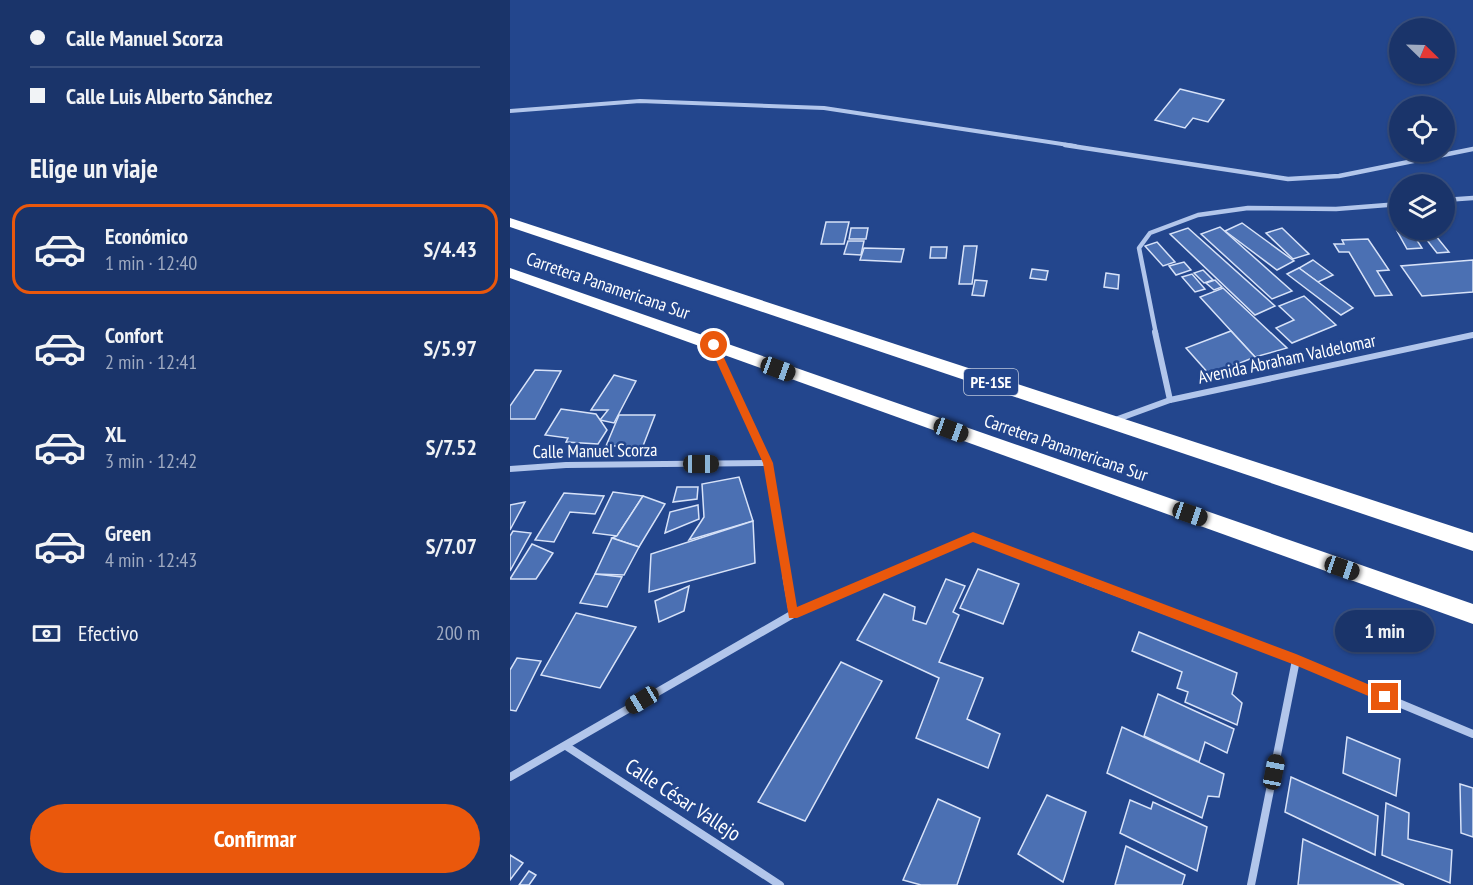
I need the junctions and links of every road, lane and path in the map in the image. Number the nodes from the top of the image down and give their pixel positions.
1 (510, 111) edge
2 (1473, 149) edge
3 (1473, 198) edge
4 (1455, 199) edge
5 (1389, 205) edge
6 (510, 222) edge
7 (510, 273) edge
8 (1473, 334) edge
9 (714, 345) junction
10 (1170, 400) junction
11 (1110, 422) junction
12 (768, 463) junction
13 (510, 469) edge
14 (1473, 542) edge
15 (793, 614) junction
16 (1473, 614) edge
17 (1296, 660) junction
18 (1473, 734) edge
19 (566, 746) junction
20 (510, 777) edge
21 (780, 885) edge
22 (1251, 885) edge

1 - 2 street
3 - 4 street
5 - 10 street
6 - 11 highway, Carretera Panamericana Sur / PE-1SE
7 - 9 highway, Carretera Panamericana Sur
8 - 10 street, Avenida Abraham Valdelomar
9 - 12 street
9 - 16 highway, Carretera Panamericana Sur
10 - 11 street, Avenida Abraham Valdelomar
11 - 14 highway, Carretera Panamericana Sur / PE-1SE
12 - 13 street, Calle Manuel Scorza
12 - 15 street
15 - 17 street
15 - 19 street
17 - 18 street
17 - 22 street
19 - 20 street
19 - 21 street, Calle César Vallejo

